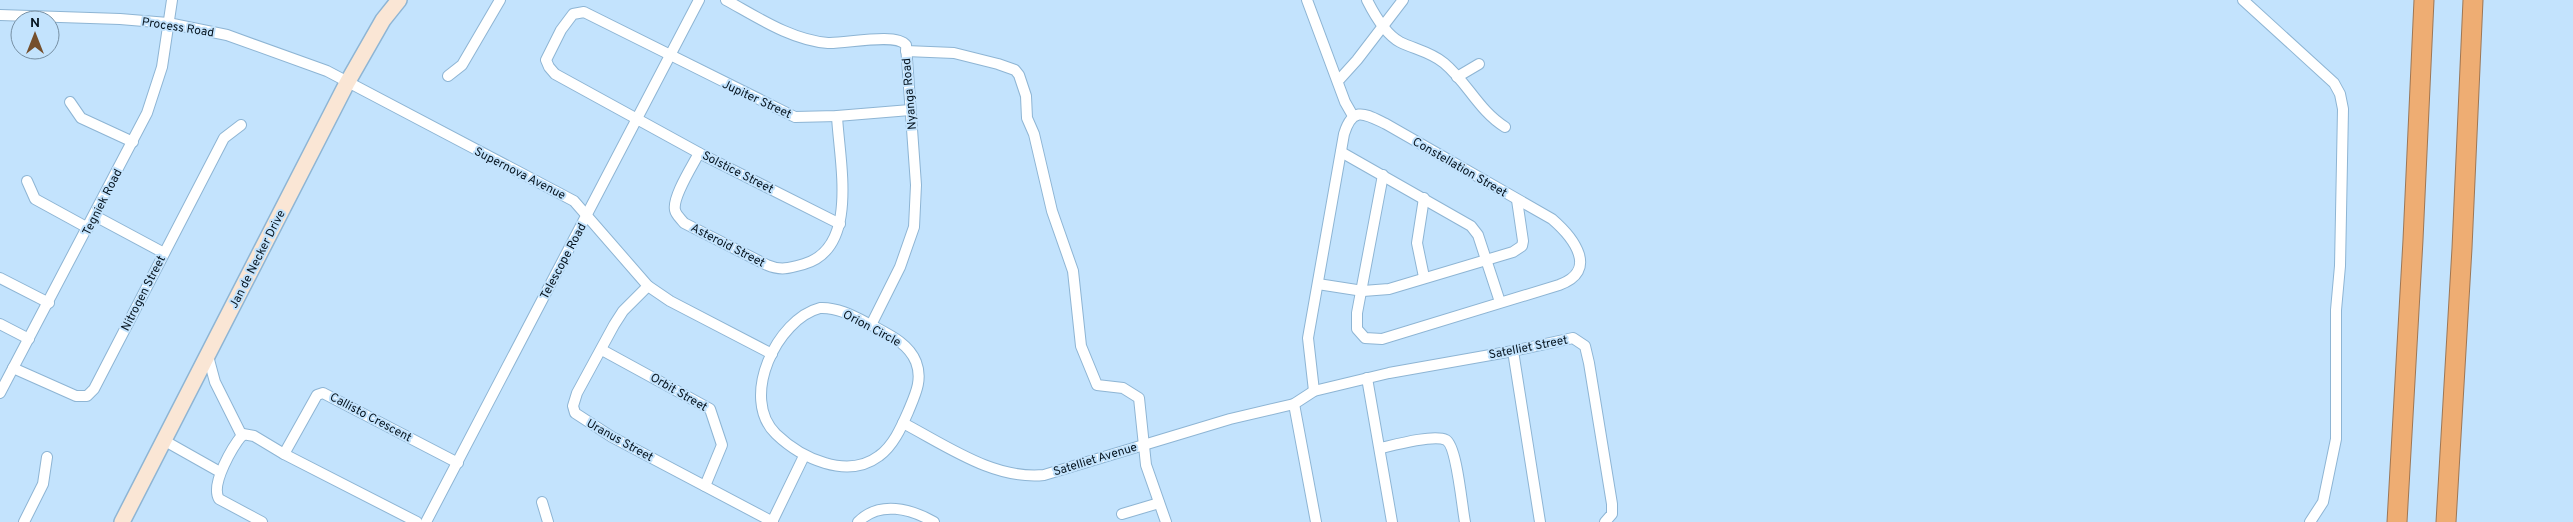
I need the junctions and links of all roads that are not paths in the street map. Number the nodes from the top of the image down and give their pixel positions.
1 (172, 0) edge
2 (399, 0) edge
3 (500, 0) edge
4 (699, 0) edge
5 (726, 0) edge
6 (1307, 0) edge
7 (1367, 0) edge
8 (1403, 0) edge
9 (2243, 0) edge
10 (2424, 0) edge
11 (2473, 0) edge
12 (0, 15) edge
13 (168, 23) junction
14 (1383, 26) junction
15 (906, 51) junction
16 (670, 56) junction
17 (1479, 64) dead end
18 (448, 76) dead end
19 (1457, 77) junction
20 (1338, 81) junction
21 (347, 82) junction
22 (70, 102) dead end
23 (910, 110) junction
24 (837, 116) junction
25 (1353, 116) junction
26 (637, 119) junction
27 (241, 124) dead end
28 (1505, 127) dead end
29 (133, 142) junction
30 (1341, 152) junction
31 (699, 153) junction
32 (1383, 175) junction
33 (28, 181) dead end
34 (1424, 198) junction
35 (1517, 200) junction
36 (587, 214) junction
37 (95, 216) junction
38 (840, 224) junction
39 (88, 228) junction
40 (164, 253) junction
41 (1486, 261) junction
42 (1424, 277) junction
43 (0, 278) edge
44 (1318, 284) junction
45 (648, 286) junction
46 (1363, 291) junction
47 (1500, 302) junction
48 (49, 303) junction
49 (0, 324) edge
50 (871, 325) junction
51 (29, 339) junction
52 (602, 350) junction
53 (1513, 351) junction
54 (772, 354) junction
55 (208, 356) junction
56 (14, 368) junction
57 (1367, 378) junction
58 (1314, 391) junction
59 (0, 393) edge
60 (1294, 404) junction
61 (903, 423) junction
62 (242, 436) junction
63 (165, 441) junction
64 (1146, 444) junction
65 (1381, 448) junction
66 (284, 454) junction
67 (804, 456) junction
68 (48, 457) dead end
69 (458, 463) junction
70 (220, 472) junction
71 (705, 486) junction
72 (542, 502) dead end
73 (1159, 503) junction
74 (1122, 514) dead end
75 (250, 519) edge
76 (24, 522) edge
77 (122, 522) edge
78 (262, 522) edge
79 (417, 522) edge
80 (426, 522) edge
81 (548, 522) edge
82 (772, 522) edge
83 (858, 522) edge
84 (934, 522) edge
85 (1166, 522) edge
86 (1316, 522) edge
87 (1392, 522) edge
88 (1465, 522) edge
89 (1540, 522) edge
90 (1605, 522) edge
91 (2310, 522) edge
92 (2397, 522) edge
93 (2446, 522) edge

1 - 13 street, Tegniek Road
2 - 21 main road, Jan de Necker Drive
3 - 18 street
4 - 16 street, Telescope Road
5 - 15 street, Nyanga Road
6 - 20 street
7 - 14 street
8 - 14 street
9 - 91 street
10 - 92 highway
11 - 93 highway
12 - 13 street, Process Road
13 - 21 street, Process Road
13 - 29 street, Tegniek Road
14 - 19 street
14 - 20 street
15 - 23 street, Nyanga Road
15 - 64 street
16 - 24 street, Jupiter Street
16 - 26 street, Telescope Road
16 - 26 street, Jupiter Street
17 - 19 street
19 - 28 street
20 - 25 street
21 - 36 street, Supernova Avenue
21 - 55 main road, Jan de Necker Drive
22 - 29 street
23 - 24 street, Jupiter Street
23 - 50 street, Nyanga Road
24 - 38 street, Asteroid Street
25 - 30 street
25 - 35 street, Constellation Street
26 - 31 street, Solstice Street
26 - 36 street, Telescope Road
27 - 40 street, Nitrogen Street
29 - 37 street, Tegniek Road
30 - 32 street
30 - 44 street
31 - 38 street, Solstice Street
31 - 38 street, Asteroid Street
32 - 34 street
32 - 46 street
33 - 39 street
34 - 41 street
34 - 42 street
35 - 41 street, Constellation Street
35 - 47 street
36 - 45 street, Supernova Avenue
36 - 69 street, Telescope Road
37 - 39 street, Tegniek Road
37 - 40 street
39 - 48 street, Tegniek Road
40 - 56 street, Nitrogen Street
41 - 42 street, Constellation Street
41 - 47 street
42 - 46 street, Constellation Street
43 - 48 street
44 - 46 street, Constellation Street
44 - 58 street
45 - 52 street, Uranus Street
45 - 54 street, Supernova Avenue
46 - 47 street
48 - 51 street, Tegniek Road
49 - 51 street
50 - 54 street, Orion Circle
50 - 61 street, Orion Circle
51 - 56 street, Tegniek Road
52 - 71 street, Orbit Street
52 - 71 street, Uranus Street
53 - 57 street, Satelliet Street
53 - 89 street
53 - 90 street, Satelliet Street
54 - 67 street, Orion Circle
55 - 62 street
55 - 63 main road, Jan de Necker Drive
56 - 59 street, Tegniek Road
57 - 58 street, Satelliet Street
57 - 65 street
58 - 60 street, Satelliet Street
60 - 64 street, Satelliet Avenue
60 - 86 street
61 - 64 street, Satelliet Avenue
61 - 67 street, Orion Circle
62 - 66 street
62 - 70 street
63 - 70 street
63 - 77 main road, Jan de Necker Drive
64 - 73 street
65 - 87 street
65 - 88 street
66 - 69 street, Callisto Crescent
66 - 79 street
67 - 82 street
68 - 76 street
69 - 80 street, Telescope Road
70 - 75 street
71 - 82 street, Uranus Street
72 - 81 street
73 - 74 street
73 - 85 street
75 - 78 street
83 - 84 street

